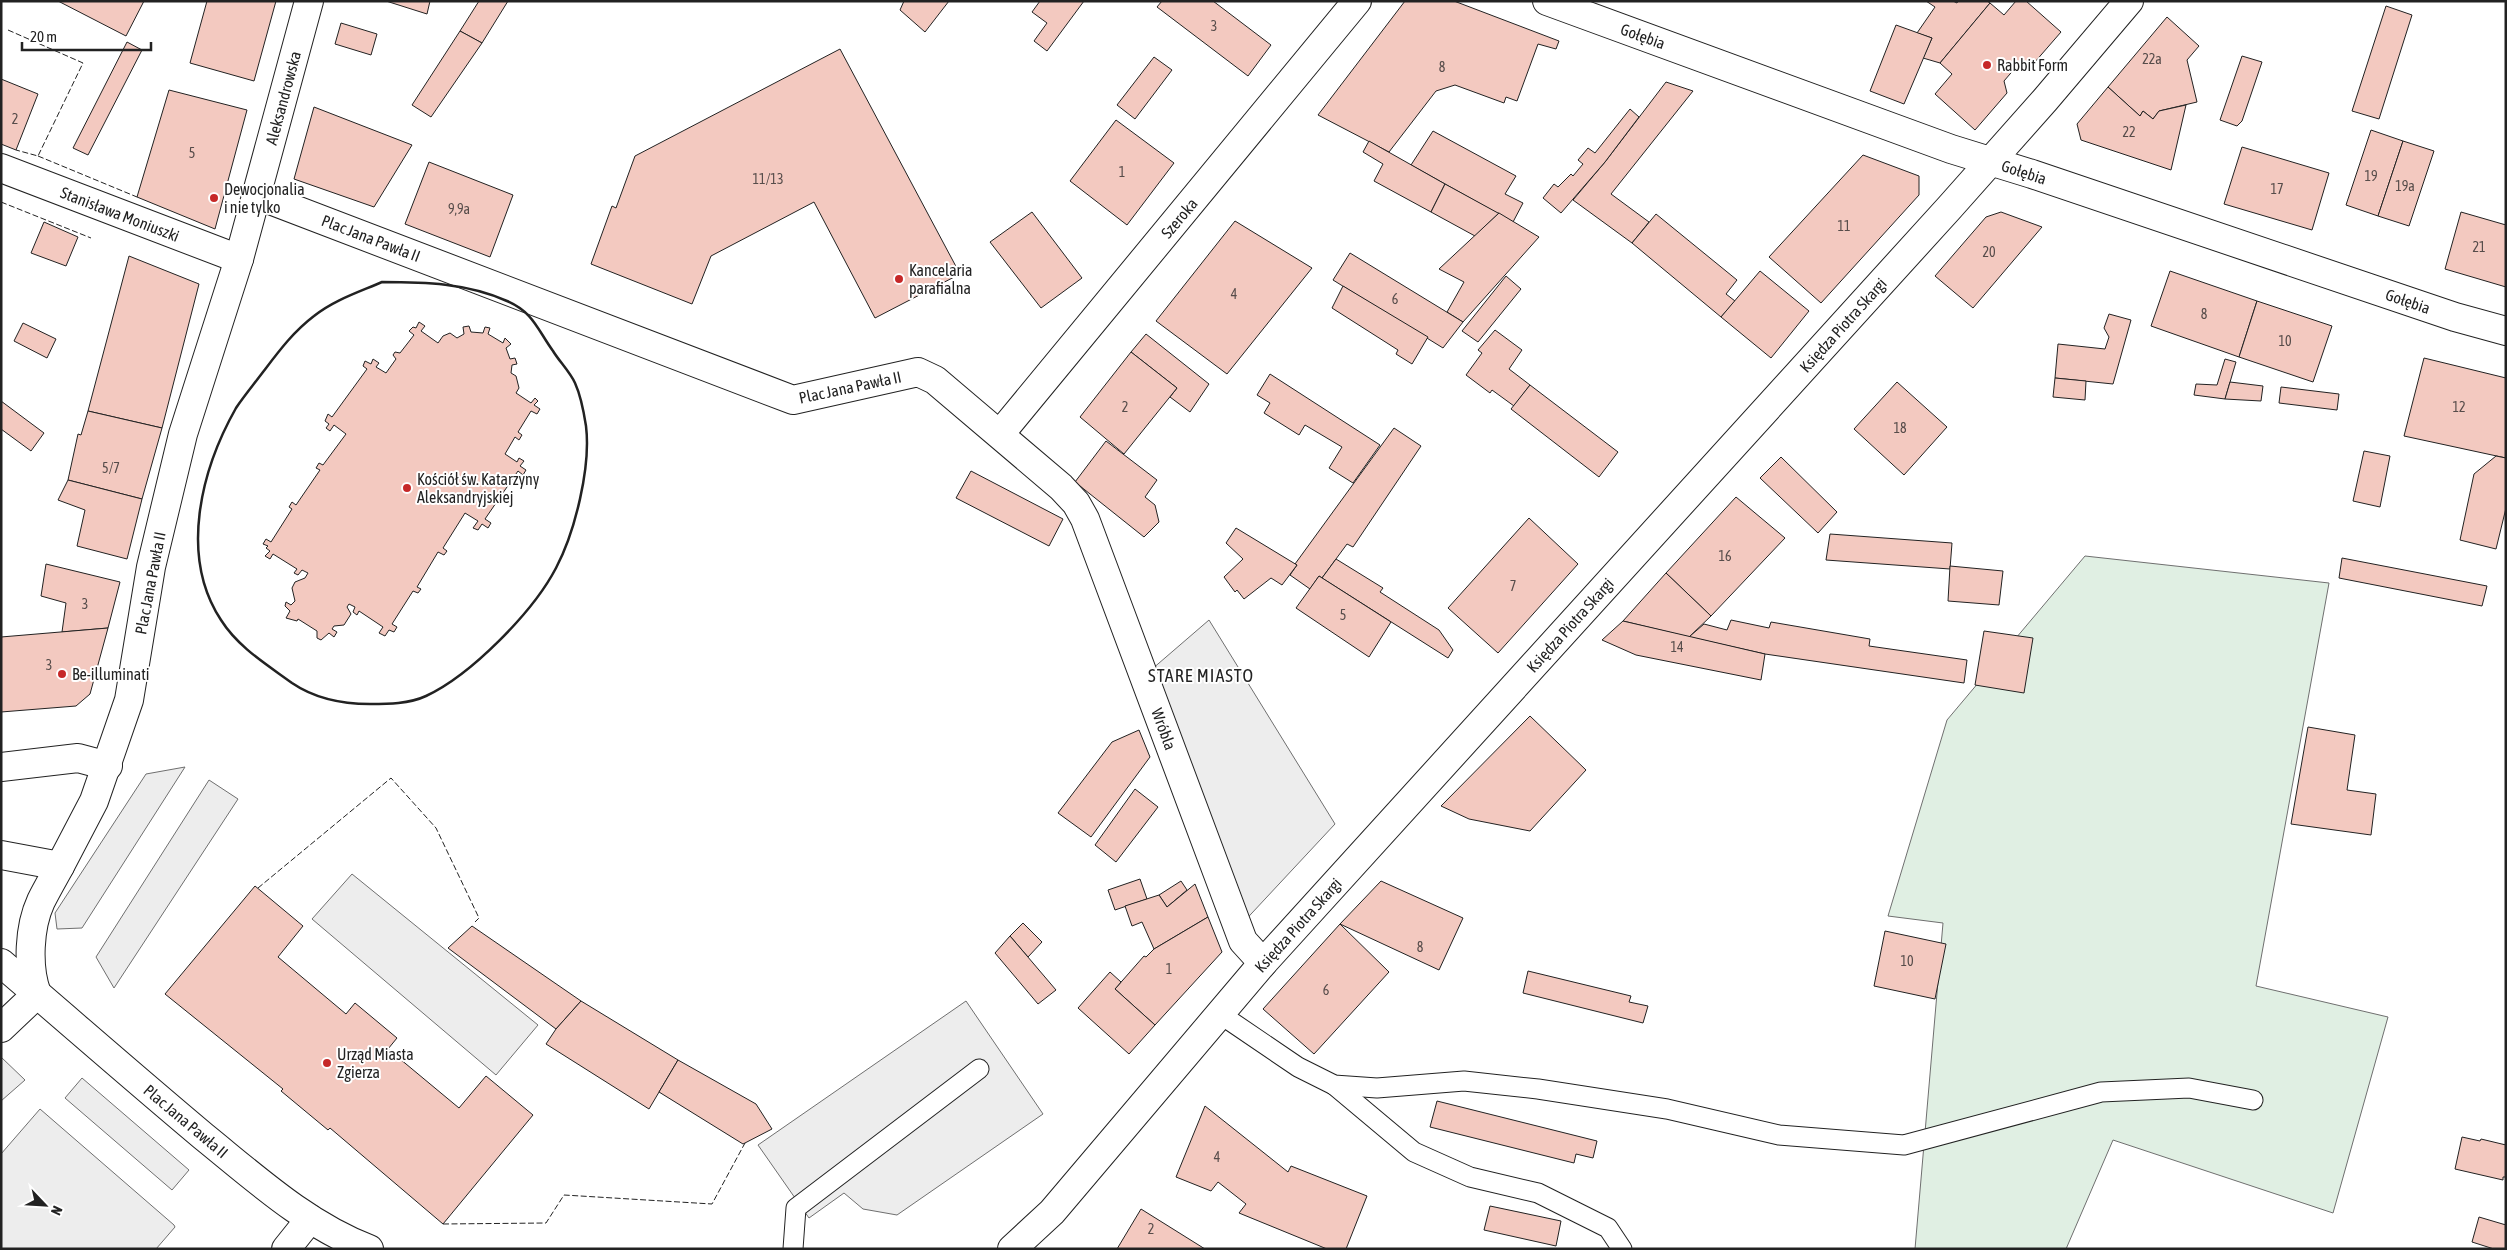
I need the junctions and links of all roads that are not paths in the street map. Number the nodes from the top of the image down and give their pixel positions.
1 (309, 1) edge
2 (1357, 1) edge
3 (1547, 1) edge
4 (2128, 1) edge
5 (1989, 161) junction
6 (1, 168) edge
7 (257, 195) junction
8 (239, 259) junction
9 (2506, 331) edge
10 (1000, 434) junction
11 (108, 766) junction
12 (1, 767) edge
13 (1, 855) edge
14 (60, 866) junction
15 (1, 963) edge
16 (1263, 963) junction
17 (36, 994) junction
18 (1220, 1014) junction
19 (1, 1028) edge
20 (979, 1069) dead end
21 (1334, 1085) junction
22 (2253, 1100) dead end
23 (310, 1219) junction
24 (286, 1249) edge
25 (369, 1249) edge
26 (793, 1249) edge
27 (1012, 1249) edge
28 (1622, 1249) edge

1 - 7 street, Aleksandrowska
2 - 10 street, Szeroka
3 - 5 street, Gołębia
4 - 5 street, Księdza Piotra Skargi
5 - 9 street, Gołębia
5 - 16 street, Księdza Piotra Skargi
6 - 8 street, Stanisława Moniuszki
7 - 8 street, Plac Jana Pawła II
7 - 10 street, Plac Jana Pawła II
8 - 11 street, Plac Jana Pawła II
10 - 16 street, Wróbla
11 - 12 street
11 - 14 street, Plac Jana Pawła II
13 - 14 street
14 - 17 street, Plac Jana Pawła II
15 - 17 street, Plac Jana Pawła II
16 - 18 street, Księdza Piotra Skargi
17 - 19 street
17 - 23 street, Plac Jana Pawła II
18 - 21 lane
18 - 27 street, Księdza Piotra Skargi
20 - 26 lane
21 - 22 lane
21 - 28 lane
23 - 24 street
23 - 25 street, Plac Jana Pawła II

